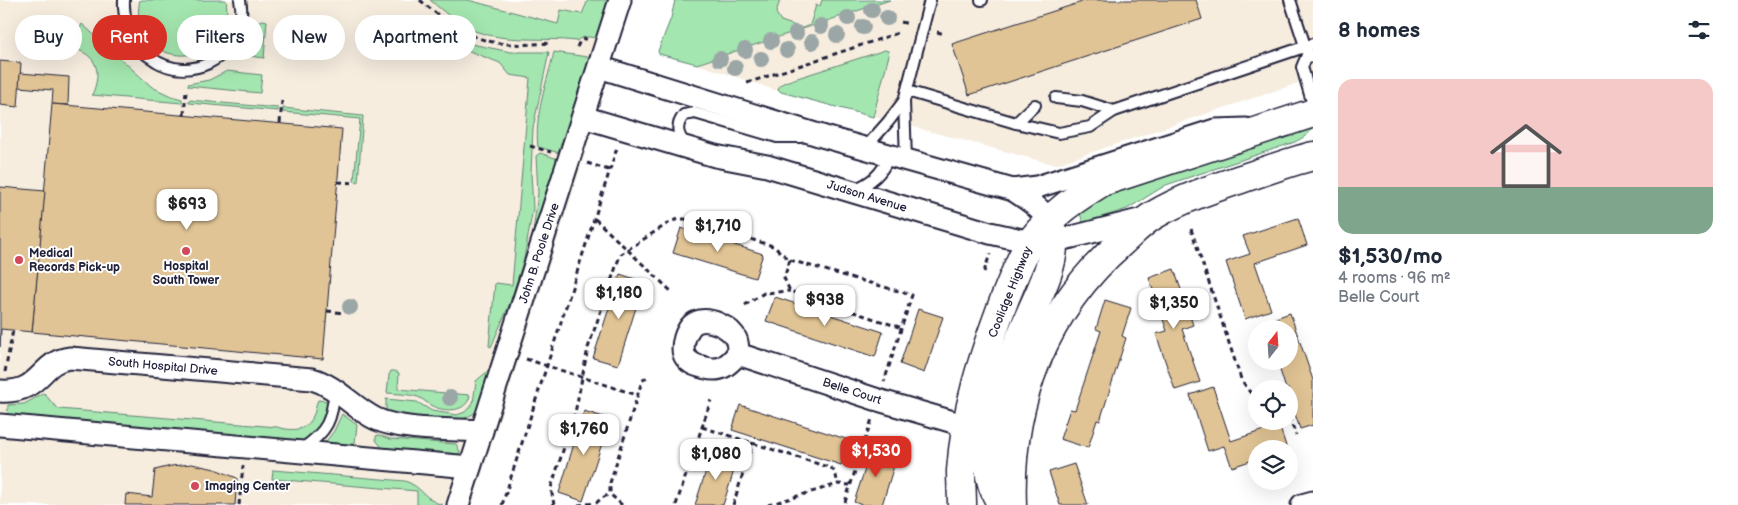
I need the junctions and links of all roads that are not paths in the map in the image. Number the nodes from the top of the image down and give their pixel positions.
1 (124, 0) edge
2 (240, 0) edge
3 (620, 0) edge
4 (930, 0) edge
5 (1290, 0) edge
6 (1310, 50) edge
7 (599, 67) junction
8 (907, 91) junction
9 (1056, 98) dead end
10 (904, 101) junction
11 (1035, 105) dead end
12 (1313, 105) edge
13 (1114, 111) junction
14 (1313, 112) edge
15 (583, 117) junction
16 (1016, 123) junction
17 (1269, 128) junction
18 (825, 137) junction
19 (1313, 143) edge
20 (689, 148) junction
21 (865, 148) junction
22 (898, 158) junction
23 (1303, 159) edge
24 (1013, 190) junction
25 (850, 191) junction
26 (1152, 216) junction
27 (1044, 234) junction
28 (738, 354) dead end
29 (2, 384) edge
30 (335, 389) junction
31 (0, 425) edge
32 (967, 426) junction
33 (482, 431) junction
34 (299, 451) junction
35 (470, 467) junction
36 (1313, 502) edge
37 (458, 505) edge
38 (962, 505) edge
39 (1002, 505) edge
40 (1012, 505) edge
41 (1302, 505) edge

1 - 2 lane
3 - 7 street, John B. Poole Drive
4 - 8 lane
5 - 6 lane
6 - 12 lane
6 - 13 lane
7 - 15 street, John B. Poole Drive
7 - 18 street
8 - 10 lane
8 - 16 lane
9 - 13 lane
10 - 21 lane
10 - 22 lane
11 - 16 lane
13 - 16 lane
14 - 17 main road, Coolidge Highway
15 - 20 street, Judson Avenue
15 - 33 street, John B. Poole Drive
17 - 24 street
17 - 27 main road, Coolidge Highway
18 - 20 lane
18 - 21 street
19 - 23 main road
20 - 25 street, Judson Avenue
21 - 22 street
22 - 24 street
22 - 25 lane
23 - 26 main road
24 - 27 street
25 - 27 street, Judson Avenue
26 - 27 street, Judson Avenue
26 - 40 main road
27 - 32 main road, Coolidge Highway
27 - 39 main road
28 - 32 street, Belle Court
29 - 30 street, South Hospital Drive
30 - 33 street, South Hospital Drive
30 - 34 lane
31 - 34 street
32 - 38 main road, Coolidge Highway
33 - 35 street, John B. Poole Drive
34 - 35 street
35 - 37 street, John B. Poole Drive
36 - 41 street

